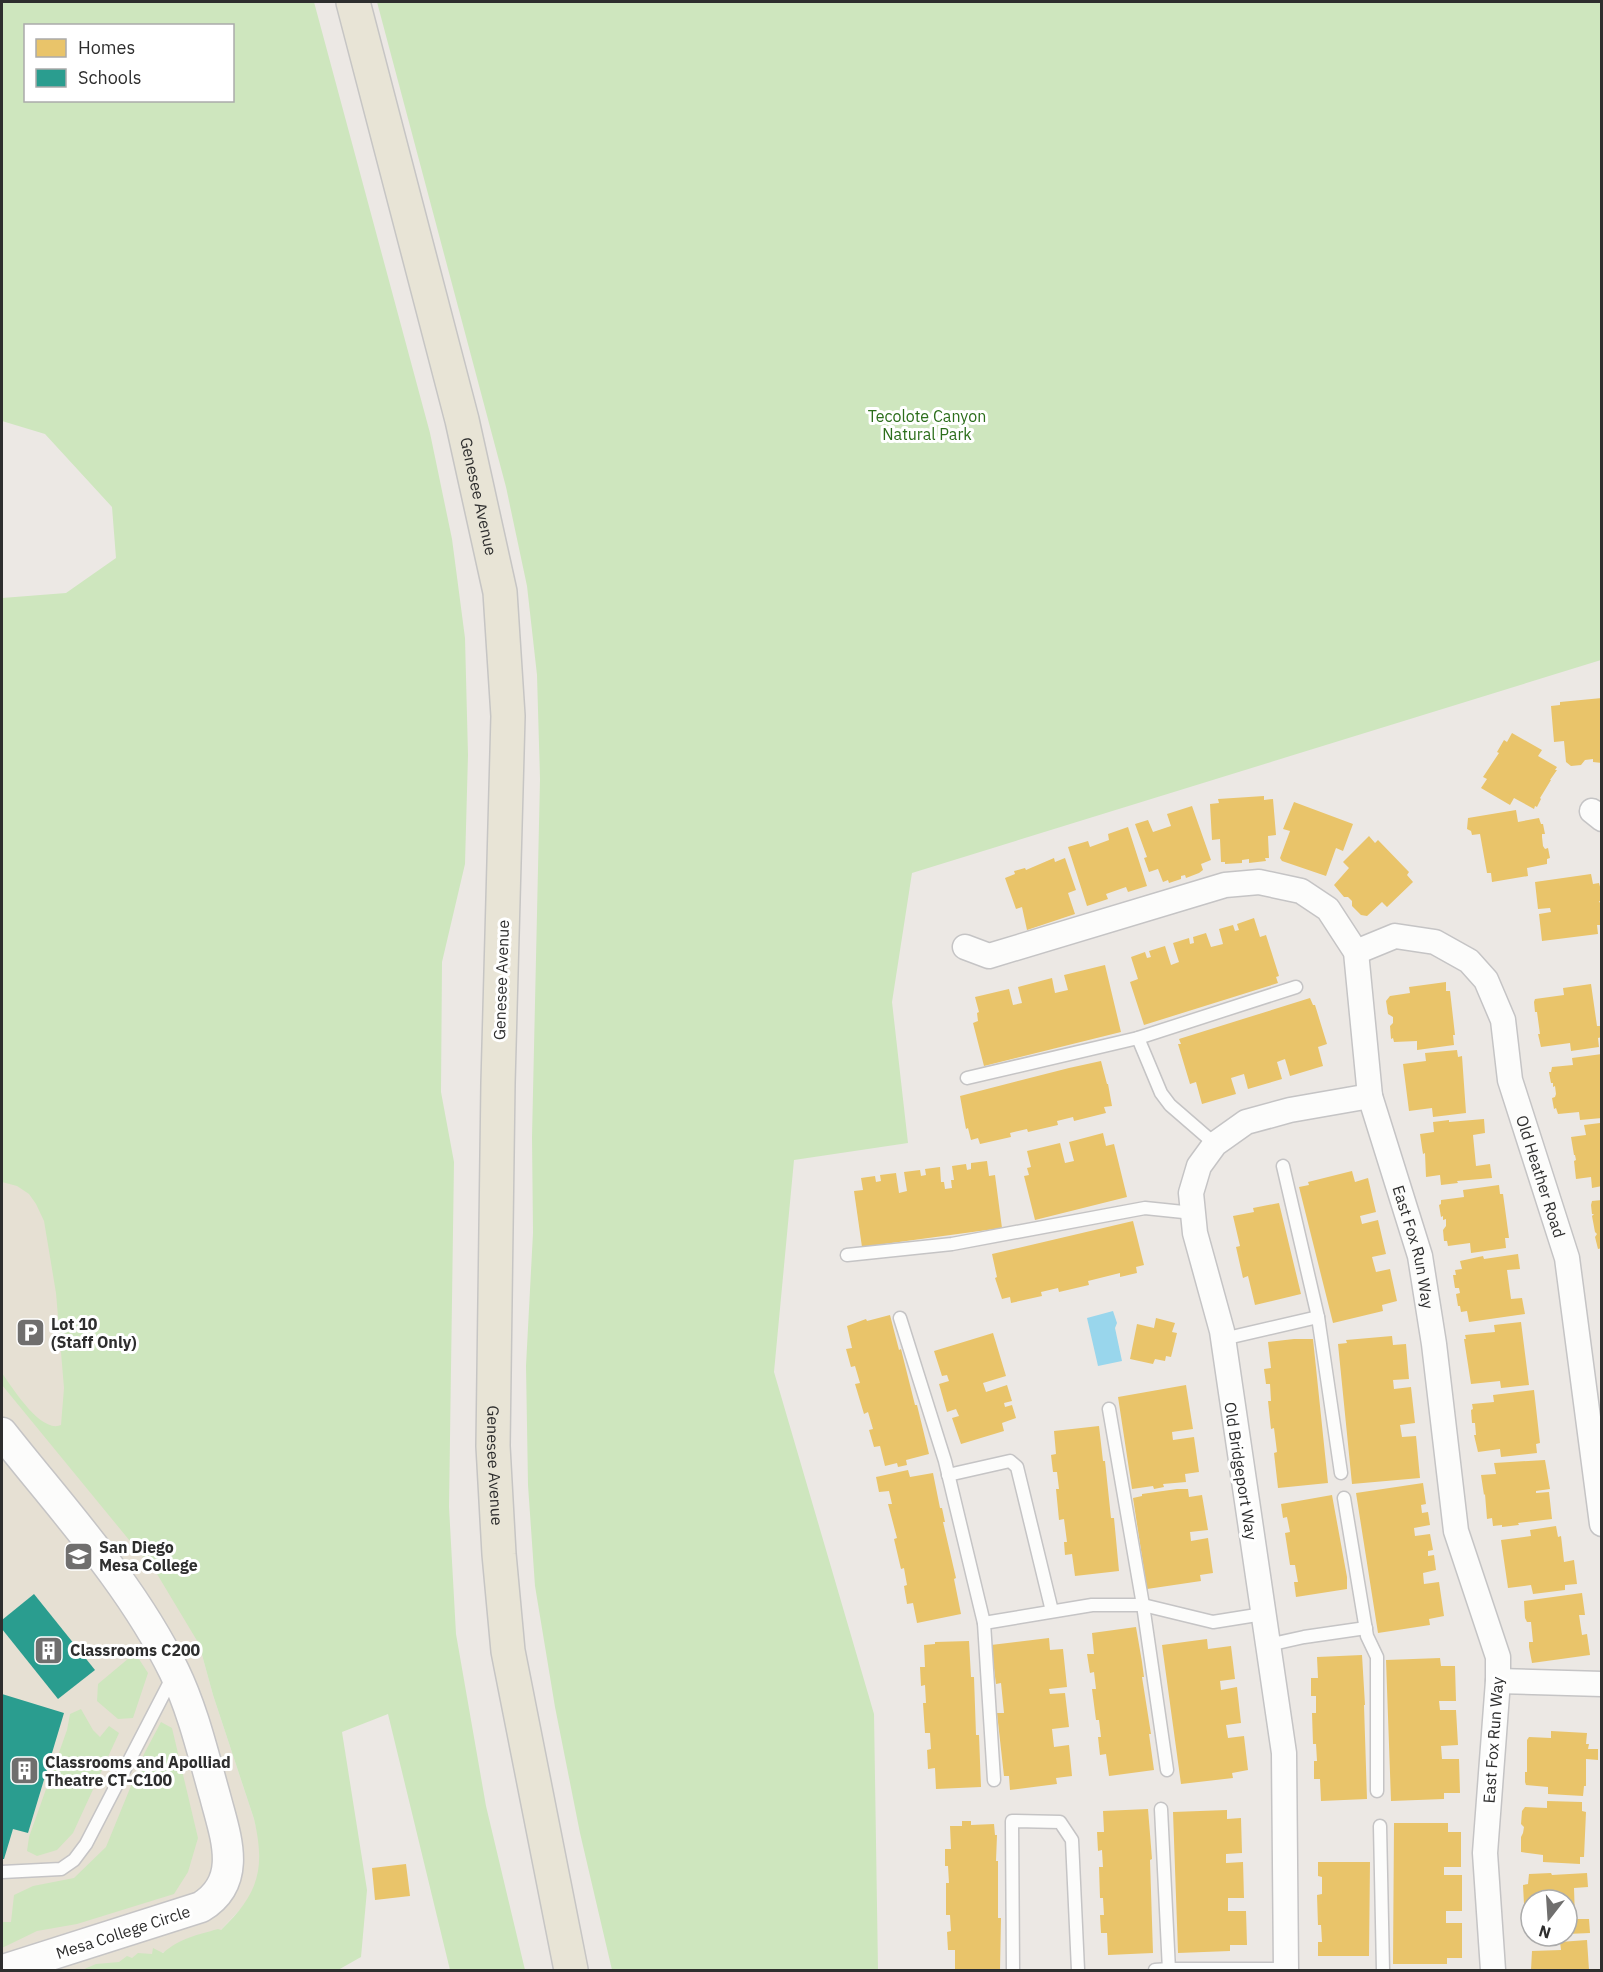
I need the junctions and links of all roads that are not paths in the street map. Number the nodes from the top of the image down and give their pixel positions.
1 (353, 2) edge
2 (965, 947) dead end
3 (1356, 952) junction
4 (1296, 987) dead end
5 (1138, 1038) junction
6 (967, 1078) dead end
7 (1370, 1096) junction
8 (1215, 1144) junction
9 (1283, 1166) dead end
10 (1193, 1213) junction
11 (847, 1255) dead end
12 (1318, 1317) junction
13 (900, 1318) dead end
14 (1223, 1339) junction
15 (1109, 1408) dead end
16 (2, 1432) edge
17 (1341, 1473) dead end
18 (948, 1476) junction
19 (1344, 1498) dead end
20 (1602, 1524) edge
21 (1143, 1605) junction
22 (1052, 1611) junction
23 (1263, 1614) junction
24 (984, 1623) junction
25 (1366, 1628) junction
26 (1268, 1645) junction
27 (175, 1672) junction
28 (1498, 1681) junction
29 (1602, 1684) edge
30 (1167, 1770) dead end
31 (994, 1780) dead end
32 (1377, 1791) dead end
33 (1161, 1809) dead end
34 (1380, 1826) dead end
35 (2, 1872) edge
36 (1169, 1970) edge
37 (1286, 1970) edge
38 (3, 1971) edge
39 (571, 1971) edge
40 (1012, 1971) edge
41 (1078, 1971) edge
42 (1155, 1971) edge
43 (1383, 1971) edge
44 (1493, 1971) edge

1 - 39 main road, Genesee Avenue
2 - 3 street, East Fox Run Way
3 - 7 street, East Fox Run Way
3 - 20 street, Old Heather Road
4 - 5 lane
5 - 6 lane
5 - 8 lane
7 - 8 street, Old Bridgeport Way
7 - 28 street, East Fox Run Way
8 - 10 street, Old Bridgeport Way
9 - 12 lane
10 - 11 lane
10 - 14 street, Old Bridgeport Way
12 - 14 lane
12 - 17 lane
13 - 18 lane
14 - 23 street, Old Bridgeport Way
15 - 21 lane
16 - 27 street, Mesa College Circle
18 - 22 lane
18 - 24 lane
19 - 25 lane
21 - 22 lane
21 - 23 lane
21 - 30 lane
22 - 24 lane
23 - 26 street, Old Bridgeport Way
24 - 31 lane
25 - 26 lane
25 - 32 lane
26 - 37 street, Old Bridgeport Way
27 - 35 lane
27 - 38 street, Mesa College Circle
28 - 29 street
28 - 44 street, East Fox Run Way
33 - 36 lane
34 - 43 lane
36 - 37 lane
36 - 42 lane
40 - 41 lane

